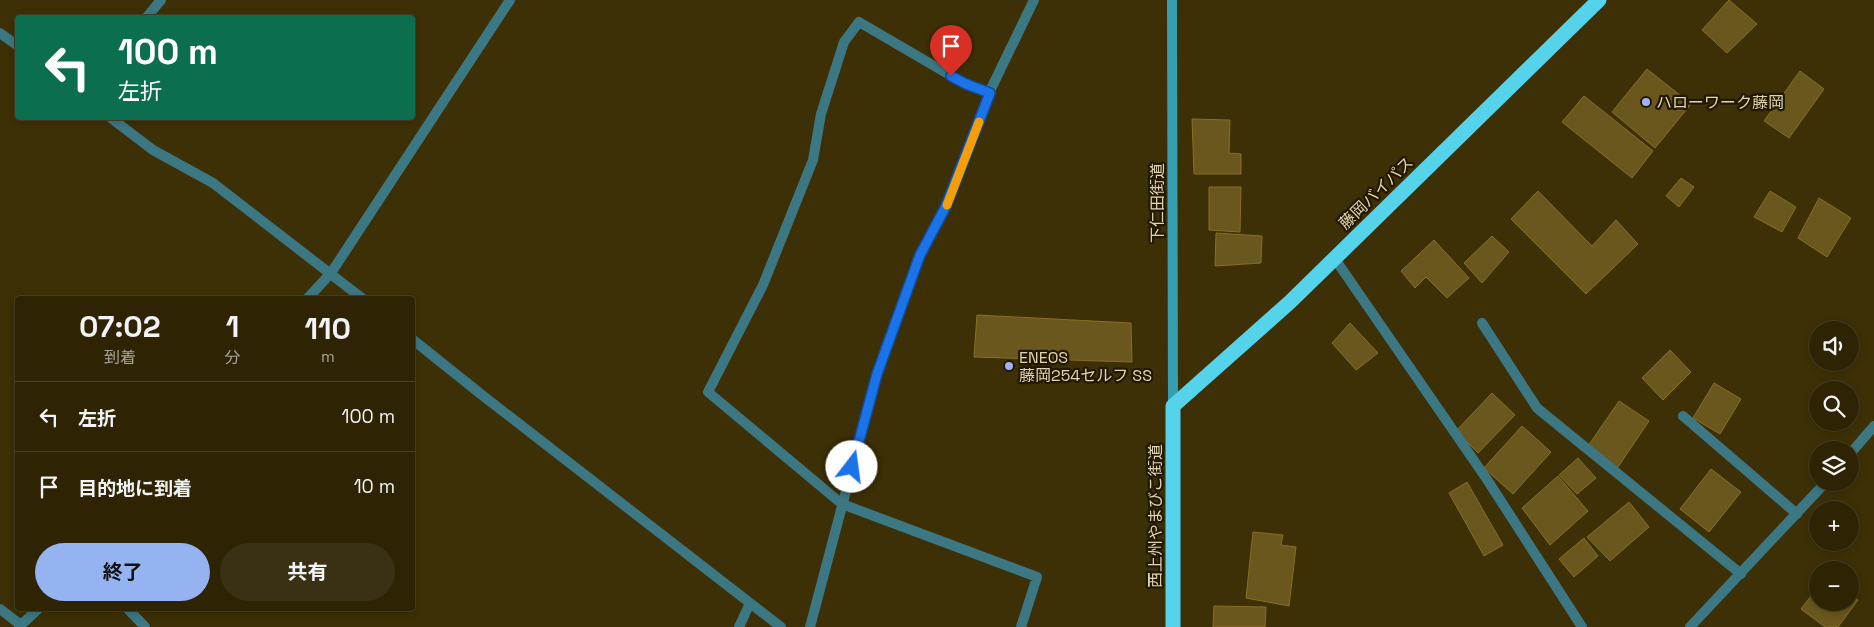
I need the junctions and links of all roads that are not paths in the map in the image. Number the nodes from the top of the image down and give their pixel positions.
1 (161, 0) edge
2 (510, 0) edge
3 (1034, 0) edge
4 (1172, 0) edge
5 (1599, 0) edge
6 (148, 15) edge
7 (0, 33) edge
8 (15, 44) edge
9 (990, 93) junction
10 (114, 120) edge
11 (1335, 259) junction
12 (331, 273) junction
13 (309, 296) edge
14 (359, 296) edge
15 (1482, 323) dead end
16 (415, 341) edge
17 (1173, 406) junction
18 (1684, 416) dead end
19 (1874, 426) edge
20 (1859, 444) edge
21 (1818, 491) edge
22 (842, 504) junction
23 (1797, 514) junction
24 (1741, 574) junction
25 (750, 602) junction
26 (0, 609) edge
27 (36, 611) edge
28 (130, 611) edge
29 (20, 626) edge
30 (145, 627) edge
31 (739, 627) edge
32 (782, 627) edge
33 (810, 627) edge
34 (1021, 627) edge
35 (1173, 627) edge
36 (1582, 627) edge
37 (1690, 627) edge

1 - 6 street
2 - 12 street
3 - 9 street
4 - 17 street, 下仁田街道
5 - 11 highway, 藤岡バイパス
7 - 8 street
9 - 22 street
9 - 22 street
10 - 12 street
11 - 17 highway, 藤岡バイパス
11 - 36 street
12 - 13 street
12 - 14 street
15 - 24 street
16 - 25 street
17 - 35 highway, 西上州やまびこ街道
18 - 23 street
19 - 20 street
21 - 23 street
22 - 33 street
22 - 34 street
23 - 24 street
24 - 37 street
25 - 31 street
25 - 32 street
26 - 29 street
27 - 29 street
28 - 30 street

